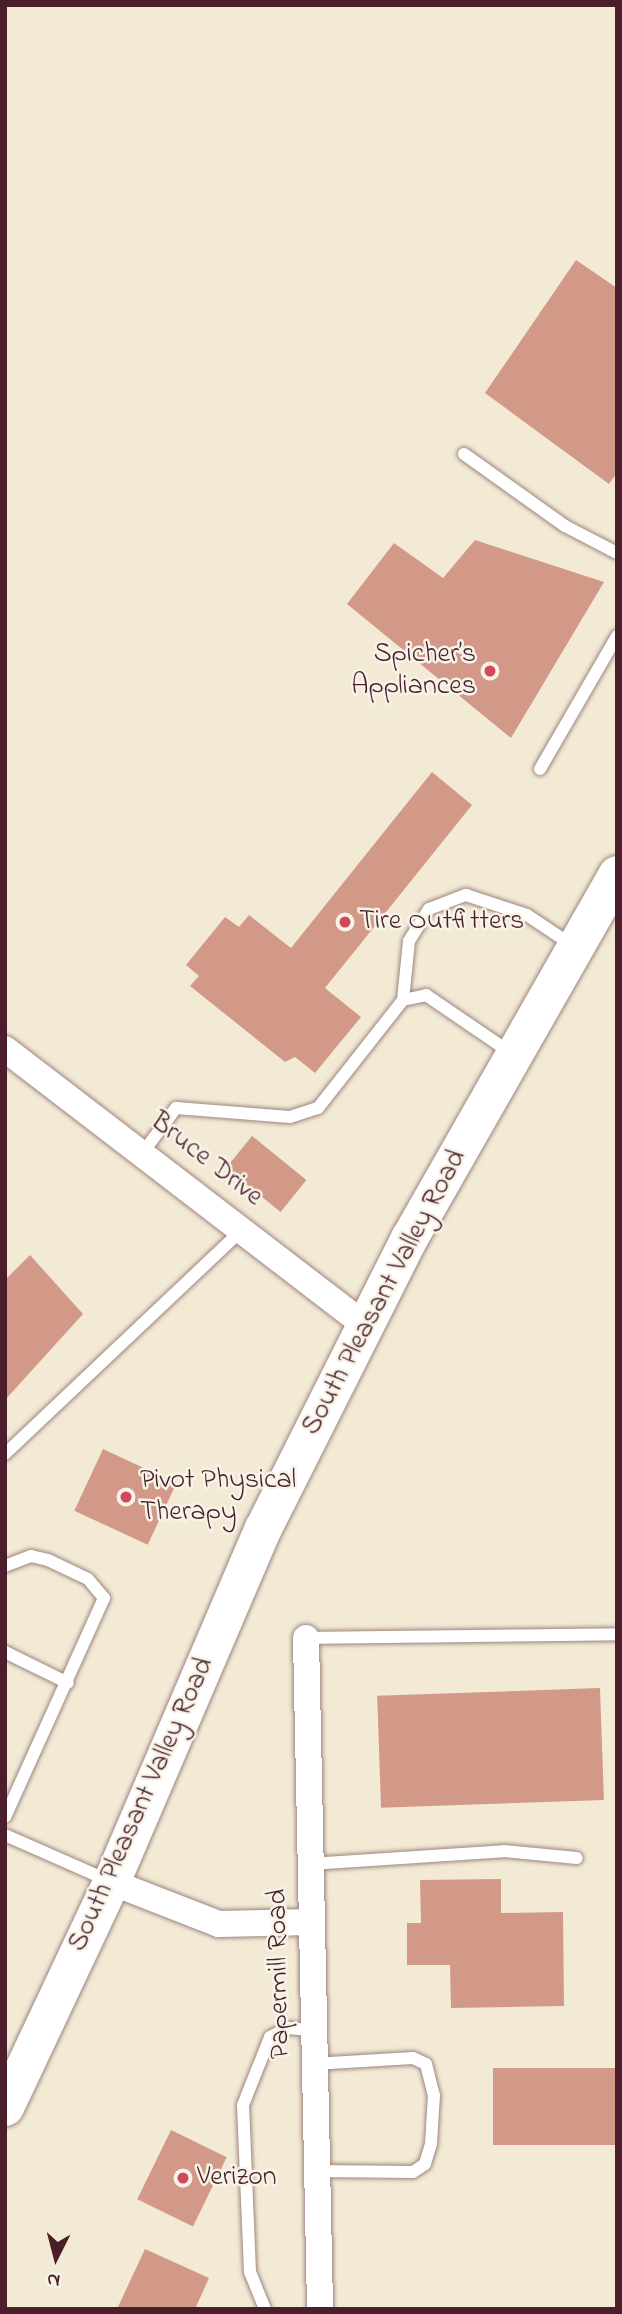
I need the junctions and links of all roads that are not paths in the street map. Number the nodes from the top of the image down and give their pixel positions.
1 (464, 454) dead end
2 (616, 552) edge
3 (617, 636) edge
4 (540, 769) dead end
5 (617, 874) edge
6 (575, 947) junction
7 (403, 1000) junction
8 (5, 1049) edge
9 (514, 1055) junction
10 (144, 1151) junction
11 (244, 1229) junction
12 (365, 1325) junction
13 (5, 1454) edge
14 (5, 1566) edge
15 (617, 1634) edge
16 (306, 1637) joint
17 (5, 1652) edge
18 (68, 1683) junction
19 (5, 1817) edge
20 (5, 1835) edge
21 (577, 1858) dead end
22 (310, 1864) junction
23 (111, 1882) junction
24 (312, 1922) junction
25 (313, 2030) junction
26 (313, 2064) junction
27 (5, 2107) edge
28 (317, 2171) junction
29 (265, 2309) edge
30 (320, 2309) edge

1 - 2 lane
3 - 4 lane
5 - 6 street, South Pleasant Valley Road
6 - 7 lane
6 - 9 street, South Pleasant Valley Road
7 - 9 lane
7 - 10 lane
8 - 10 street, Bruce Drive
9 - 12 street, South Pleasant Valley Road
10 - 11 street, Bruce Drive
11 - 12 street, Bruce Drive
11 - 13 lane
12 - 23 street, South Pleasant Valley Road
14 - 18 lane
15 - 16 lane
16 - 22 street, Papermill Road
17 - 18 lane
18 - 19 lane
20 - 23 lane
21 - 22 lane
22 - 24 street, Papermill Road
23 - 24 street
23 - 27 street, South Pleasant Valley Road
24 - 25 street, Papermill Road
25 - 26 street, Papermill Road
25 - 29 lane
26 - 28 street, Papermill Road
26 - 28 lane
28 - 30 street, Papermill Road

